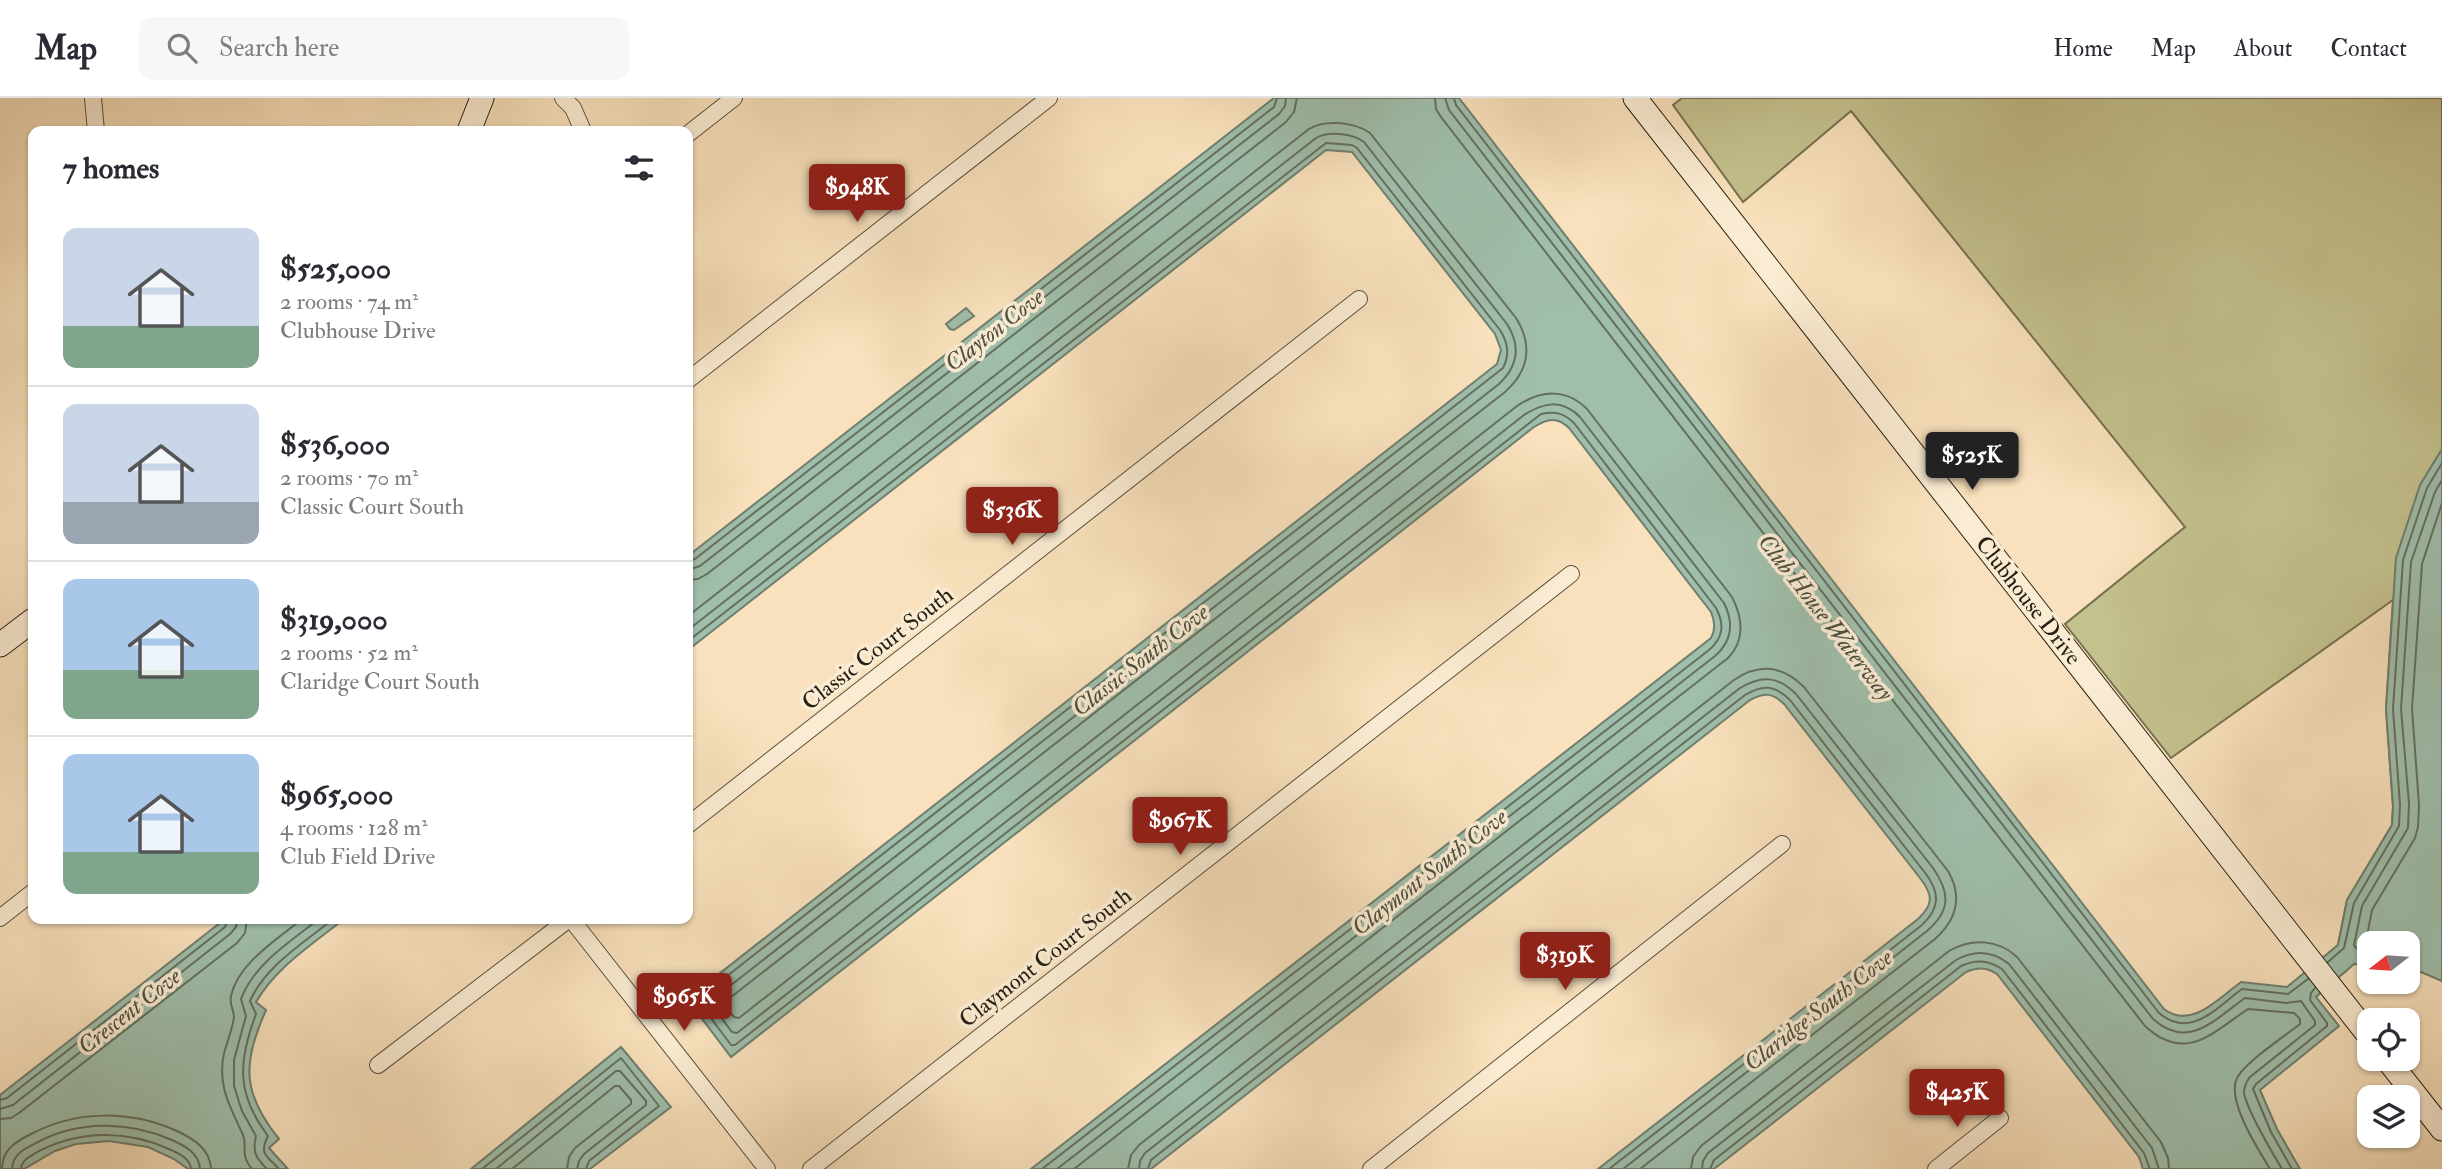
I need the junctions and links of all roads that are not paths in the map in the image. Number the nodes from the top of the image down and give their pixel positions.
1 (93, 98) edge
2 (482, 98) edge
3 (563, 98) edge
4 (734, 98) edge
5 (1049, 98) edge
6 (1643, 101) edge
7 (96, 126) edge
8 (471, 126) edge
9 (581, 126) edge
10 (693, 130) edge
11 (1359, 299) dead end
12 (693, 376) edge
13 (1571, 574) dead end
14 (28, 624) edge
15 (0, 645) edge
16 (693, 821) edge
17 (1782, 844) dead end
18 (28, 896) edge
19 (0, 918) edge
20 (563, 924) edge
21 (574, 924) edge
22 (2357, 1021) edge
23 (378, 1065) dead end
24 (2396, 1071) edge
25 (2000, 1118) dead end
26 (2442, 1129) edge
27 (767, 1169) edge
28 (811, 1169) edge
29 (1371, 1169) edge
30 (1936, 1169) edge

1 - 7 street
2 - 8 street
3 - 9 street
4 - 10 street
5 - 12 street
6 - 22 street, Clubhouse Drive
11 - 16 street, Classic Court South
13 - 28 street, Claymont Court South
14 - 15 street
17 - 29 street
18 - 19 street
20 - 23 street
21 - 27 street
24 - 26 street
25 - 30 street

